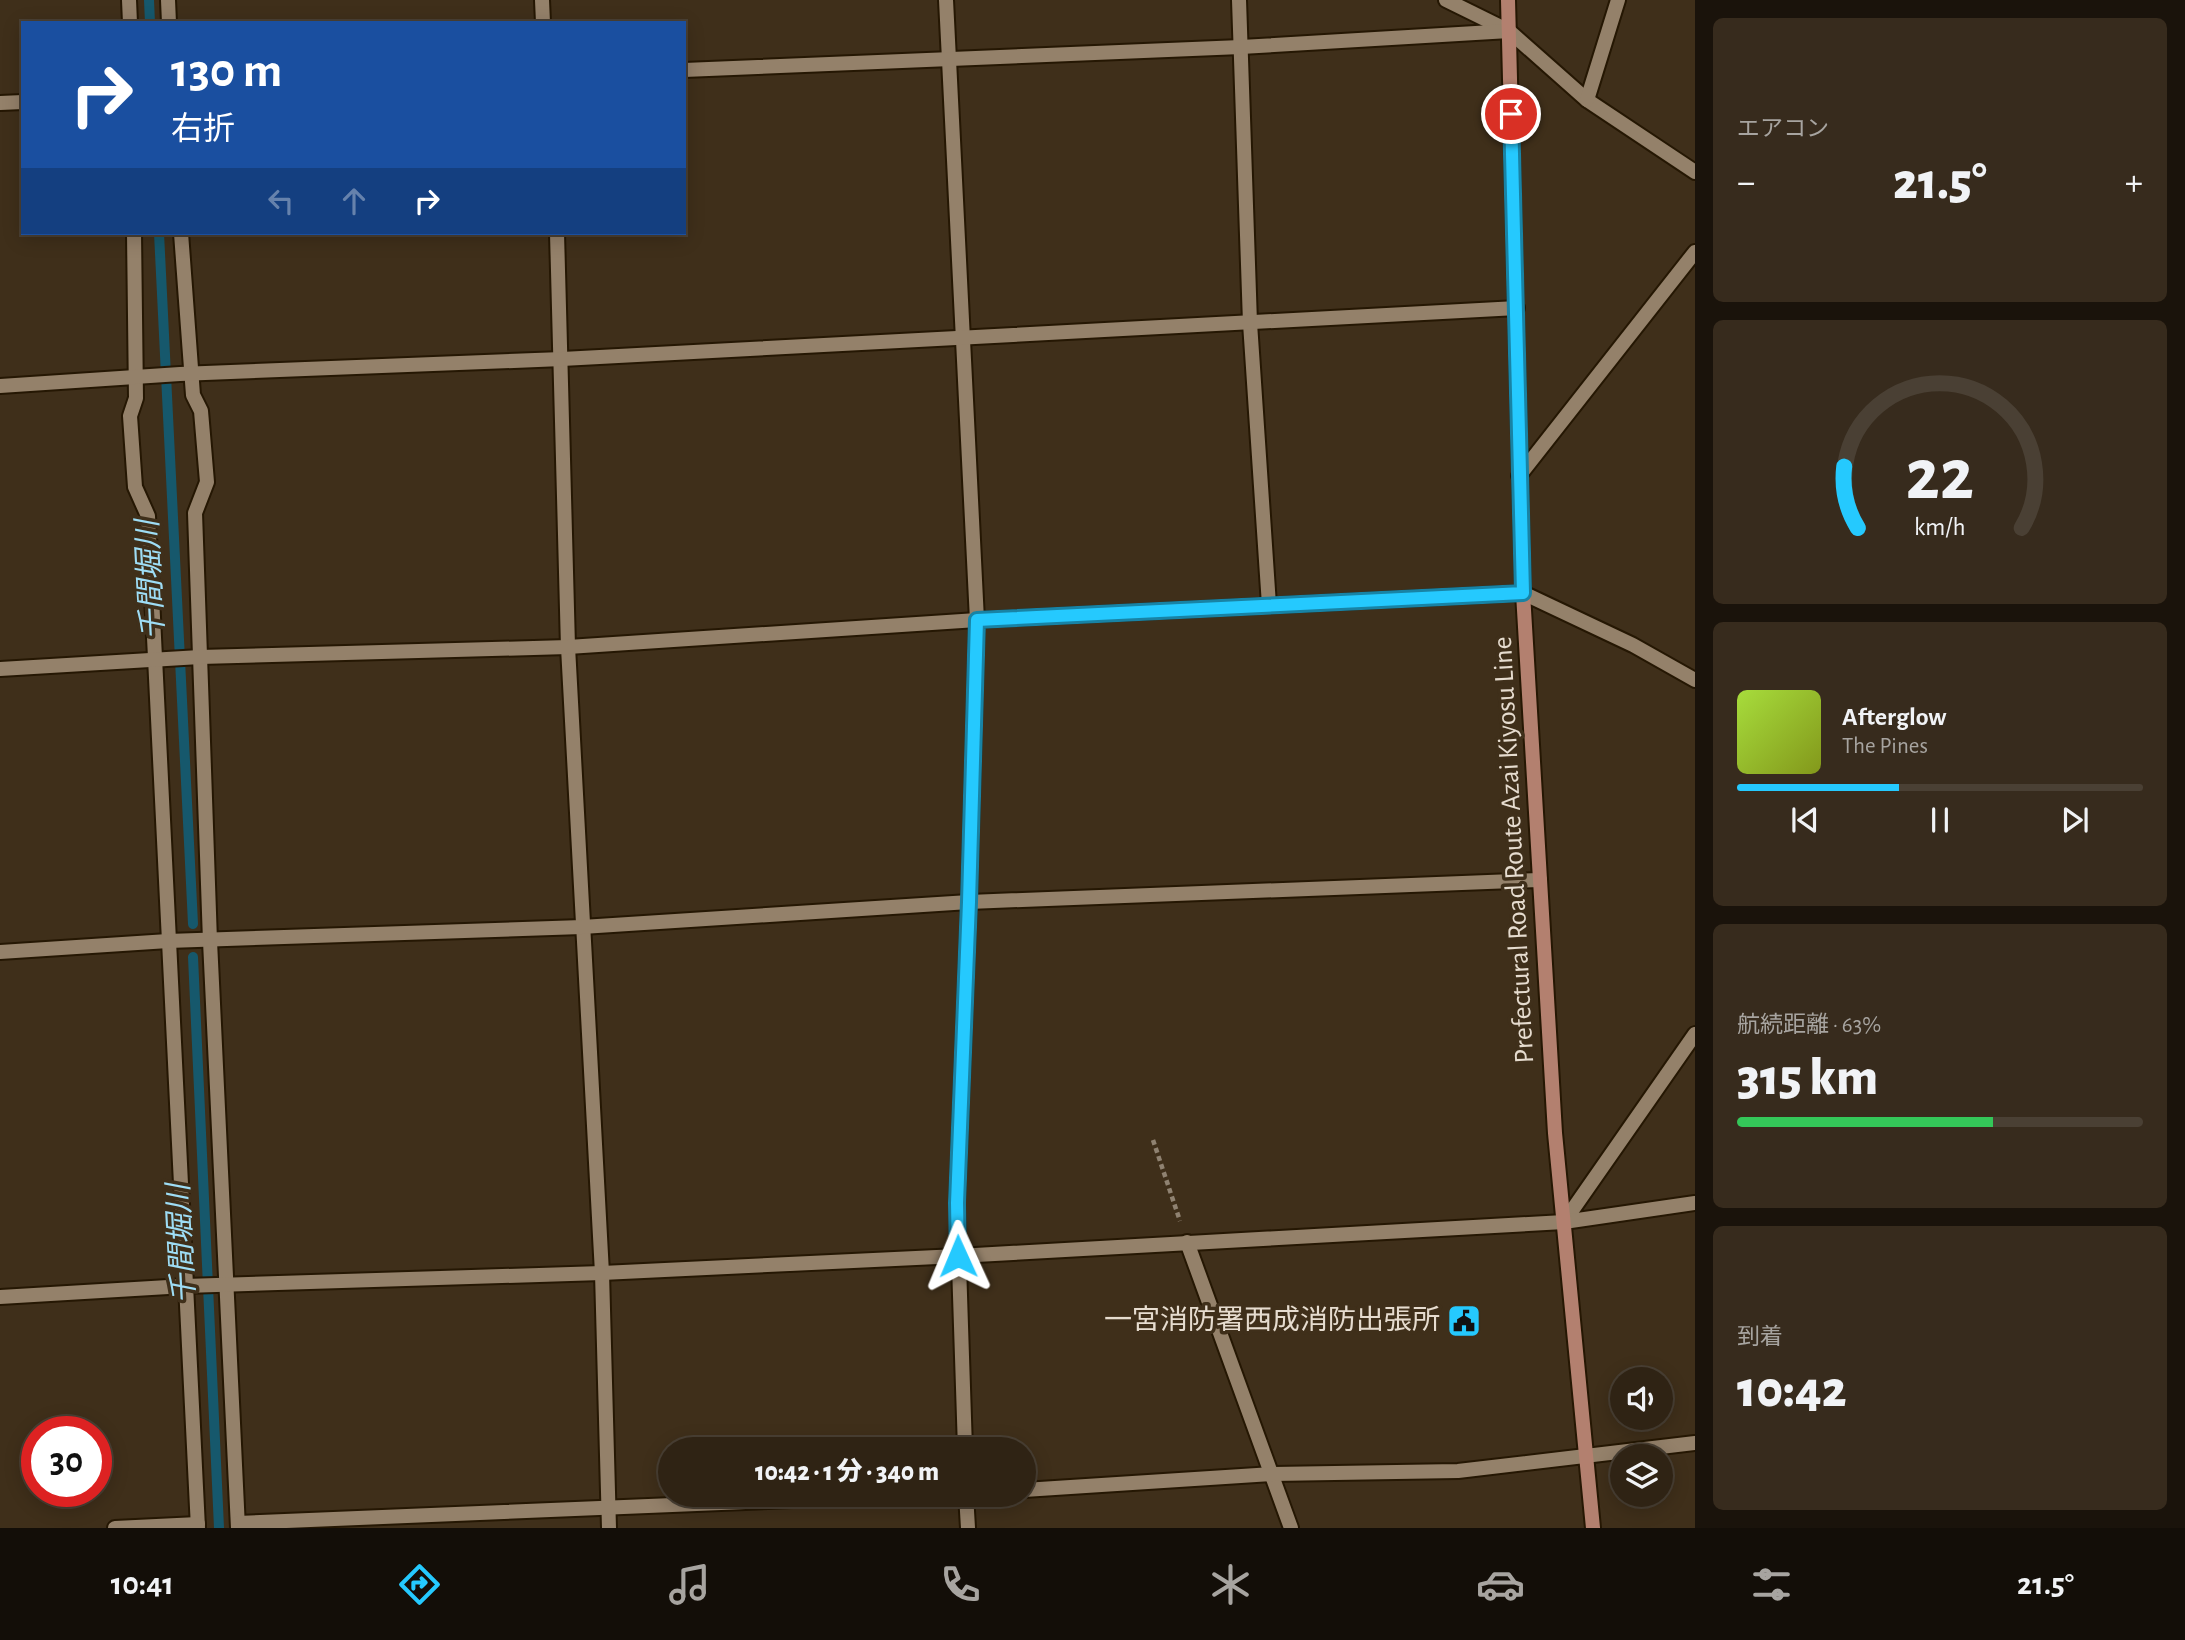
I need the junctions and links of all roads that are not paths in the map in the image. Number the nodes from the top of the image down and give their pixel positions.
1 (129, 0) edge
2 (168, 0) edge
3 (542, 0) edge
4 (946, 0) edge
5 (1239, 0) edge
6 (1446, 0) edge
7 (1508, 0) edge
8 (1618, 0) edge
9 (130, 21) edge
10 (169, 21) edge
11 (543, 21) edge
12 (1509, 31) junction
13 (1241, 47) junction
14 (949, 58) junction
15 (686, 70) edge
16 (1587, 100) junction
17 (21, 102) edge
18 (0, 103) edge
19 (1695, 172) edge
20 (134, 235) edge
21 (181, 235) edge
22 (558, 235) edge
23 (1695, 252) edge
24 (1517, 309) junction
25 (1250, 323) junction
26 (964, 339) junction
27 (562, 359) junction
28 (186, 374) junction
29 (135, 377) junction
30 (0, 386) edge
31 (1519, 477) junction
32 (1523, 593) junction
33 (1269, 605) junction
34 (977, 620) junction
35 (568, 647) junction
36 (197, 657) junction
37 (159, 659) junction
38 (0, 669) edge
39 (1695, 680) edge
40 (1540, 880) junction
41 (969, 902) junction
42 (582, 928) junction
43 (210, 940) junction
44 (168, 941) junction
45 (0, 951) edge
46 (1695, 1034) edge
47 (1695, 1203) edge
48 (1564, 1222) junction
49 (1187, 1242) junction
50 (958, 1256) junction
51 (602, 1273) junction
52 (190, 1285) junction
53 (221, 1285) junction
54 (0, 1297) edge
55 (965, 1437) edge
56 (1695, 1443) edge
57 (1585, 1456) junction
58 (1273, 1474) junction
59 (1036, 1489) edge
60 (658, 1506) edge
61 (967, 1507) edge
62 (610, 1508) junction
63 (238, 1525) edge
64 (198, 1526) edge
65 (114, 1528) edge
66 (609, 1528) edge
67 (968, 1528) edge
68 (1291, 1528) edge
69 (1593, 1528) edge

1 - 9 street
2 - 10 street
3 - 11 street
4 - 14 street
5 - 13 street
6 - 12 street
7 - 12 main road, Prefectural Road Route Azai Kiyosu Line
8 - 16 street
12 - 13 street
12 - 16 street
12 - 24 main road, Prefectural Road Route Azai Kiyosu Line
13 - 14 street
13 - 25 street
14 - 15 street
14 - 26 street
16 - 19 street
17 - 18 street
20 - 29 street
21 - 28 street
22 - 27 street
23 - 31 street
24 - 25 street
24 - 31 main road, Prefectural Road Route Azai Kiyosu Line
25 - 26 street
25 - 33 street
26 - 27 street
26 - 34 street
27 - 28 street
27 - 35 street
28 - 29 street
28 - 36 street
29 - 30 street
29 - 37 street
31 - 32 main road, Prefectural Road Route Azai Kiyosu Line
32 - 33 street
32 - 39 street
32 - 40 main road, Prefectural Road Route Azai Kiyosu Line
33 - 34 street
34 - 35 street
34 - 41 street
35 - 36 street
35 - 42 street
36 - 37 street
36 - 43 street
37 - 38 street
37 - 44 street
40 - 41 street
40 - 48 main road, Prefectural Road Route Azai Kiyosu Line
41 - 42 street
41 - 50 street
42 - 43 street
42 - 51 street
43 - 44 street
43 - 53 street
44 - 45 street
44 - 52 street
46 - 48 street
47 - 48 street
48 - 49 street
48 - 57 main road, Prefectural Road Route Azai Kiyosu Line
49 - 50 street
49 - 58 street
50 - 51 street
50 - 55 street
51 - 53 street
51 - 62 street
52 - 53 street
52 - 54 street
52 - 64 street
53 - 63 street
56 - 57 street
57 - 58 street
57 - 69 main road, Prefectural Road Route Azai Kiyosu Line
58 - 59 street
58 - 68 street
60 - 62 street
61 - 67 street
62 - 63 street
62 - 66 street
64 - 65 street

